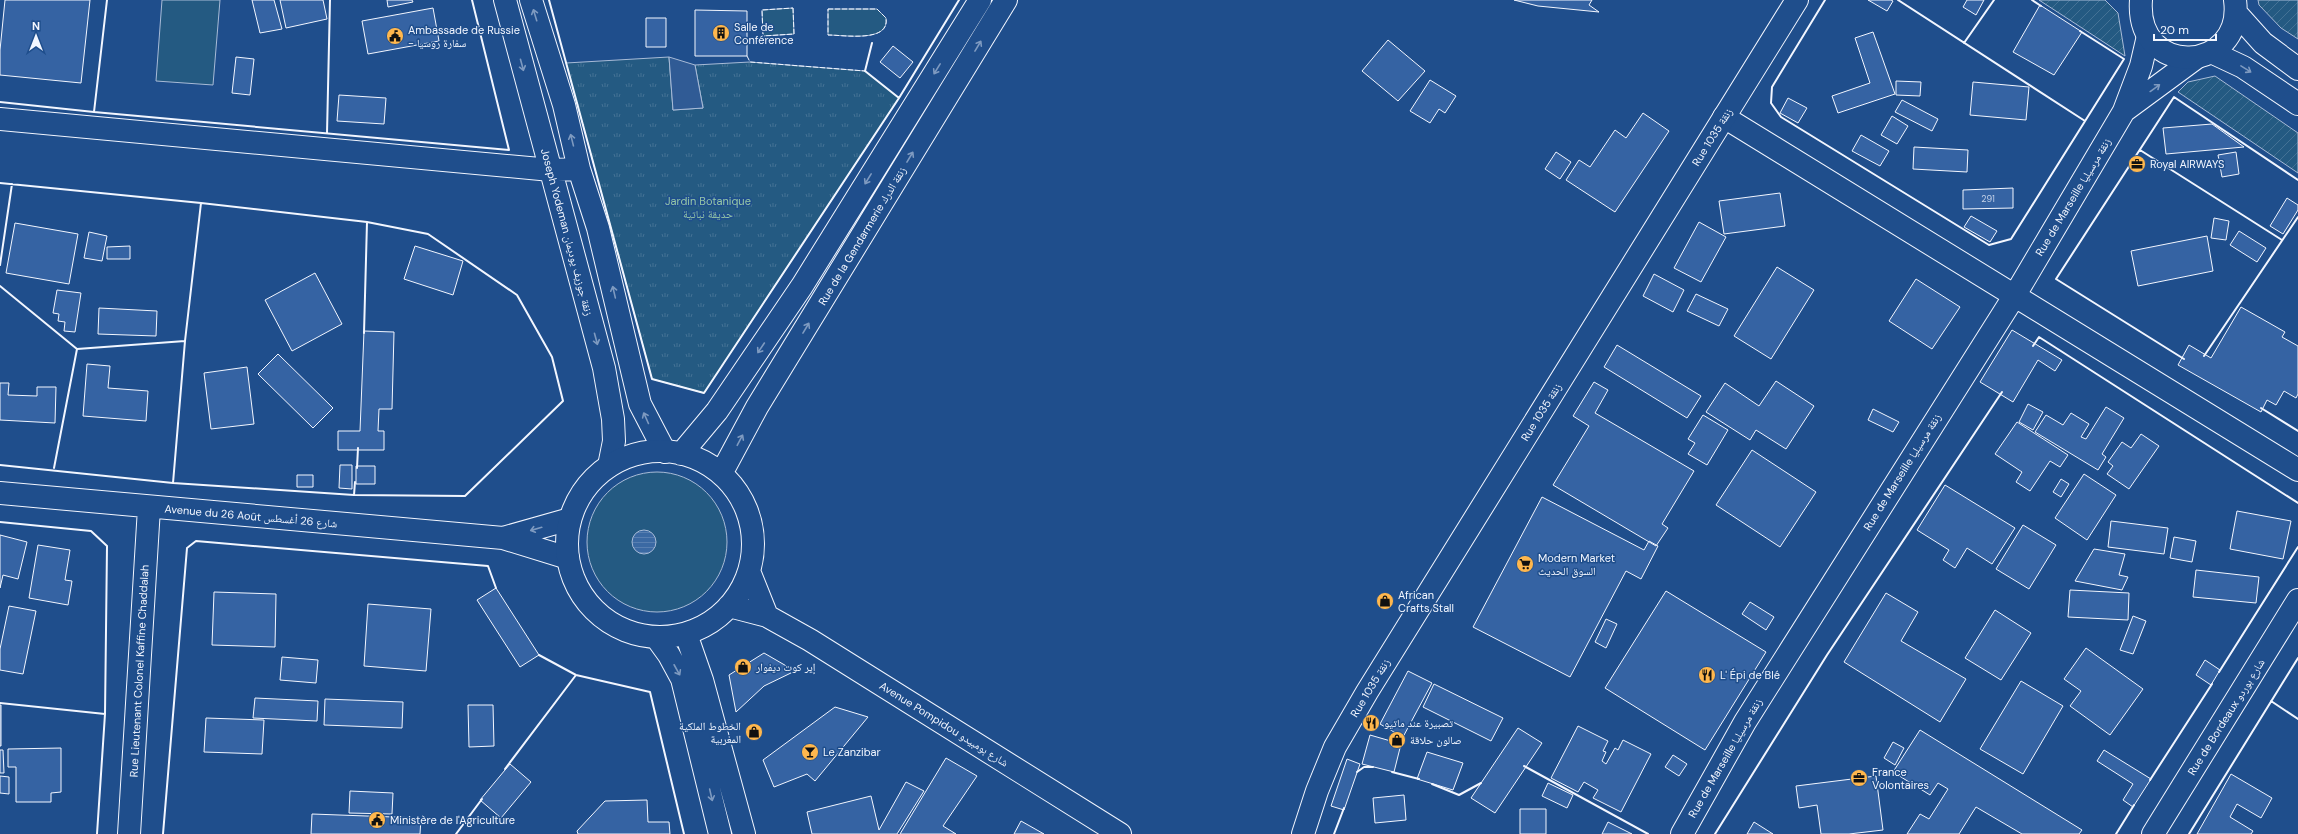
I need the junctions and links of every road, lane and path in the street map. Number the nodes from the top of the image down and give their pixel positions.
1 (505, 0) edge
2 (531, 0) edge
3 (980, 0) edge
4 (1006, 0) edge
5 (1797, 0) edge
6 (2141, 0) edge
7 (2236, 7) edge
8 (2148, 36) junction
9 (2203, 55) junction
10 (2298, 69) edge
11 (2298, 104) edge
12 (2124, 111) junction
13 (1724, 117) junction
14 (0, 119) edge
15 (551, 170) junction
16 (580, 170) junction
17 (2014, 295) junction
18 (673, 453) junction
19 (609, 466) junction
20 (2298, 470) edge
21 (720, 474) junction
22 (0, 493) edge
23 (149, 508) junction
24 (570, 519) junction
25 (503, 538) junction
26 (568, 558) junction
27 (749, 571) junction
28 (2298, 600) edge
29 (729, 606) junction
30 (767, 616) junction
31 (686, 634) junction
32 (656, 637) junction
33 (130, 834) edge
34 (720, 834) edge
35 (744, 834) edge
36 (1120, 834) edge
37 (1303, 834) edge
38 (1682, 834) edge
39 (2153, 834) edge

1 -> 15 street, Joseph Yodeman زنقة جوزيف يوديمان
16 -> 2 street
3 -> 18 street
21 -> 4 street, Rue de la Gendarmerie زنقة الدرك
5 - 13 street, Rue 1035 زنقة
6 - 8 street
7 - 9 street, Rue de Marseille زنقة مرسيليا
7 - 10 street
8 - 9 street
8 - 12 street, Rue de Marseille زنقة مرسيليا
9 -> 11 street
12 -> 9 street, Rue de Marseille زنقة مرسيليا
12 - 17 street, Rue de Marseille زنقة مرسيليا
13 - 17 street
13 - 37 street, Rue 1035 زنقة
14 - 15 street
15 - 16 street
15 -> 19 street, Joseph Yodeman زنقة جوزيف يوديمان
18 -> 16 street
17 - 20 street
17 - 38 street, Rue de Marseille زنقة مرسيليا
18 - 19 street
18 - 21 street
19 - 24 street
21 - 27 street
22 - 23 street, Avenue du 26 Août شارع 26 أغسطس
23 - 25 street, Avenue du 26 Août شارع 26 أغسطس
23 - 33 street, Rue Lieutenant Colonel Kaffine Chaddalah
24 -> 25 street, Avenue du 26 Août شارع 26 أغسطس
24 - 26 street
25 - 26 street, Avenue du 26 Août شارع 26 أغسطس
26 - 32 street
27 - 29 street
27 - 30 street
28 - 39 street, Rue de Bordeaux شارع بوردو
29 - 30 street, Avenue Pompidou شارع بومبيدو
29 - 31 street
30 - 36 street, Avenue Pompidou شارع بومبيدو
31 - 32 street
31 - 35 street
32 -> 34 street

